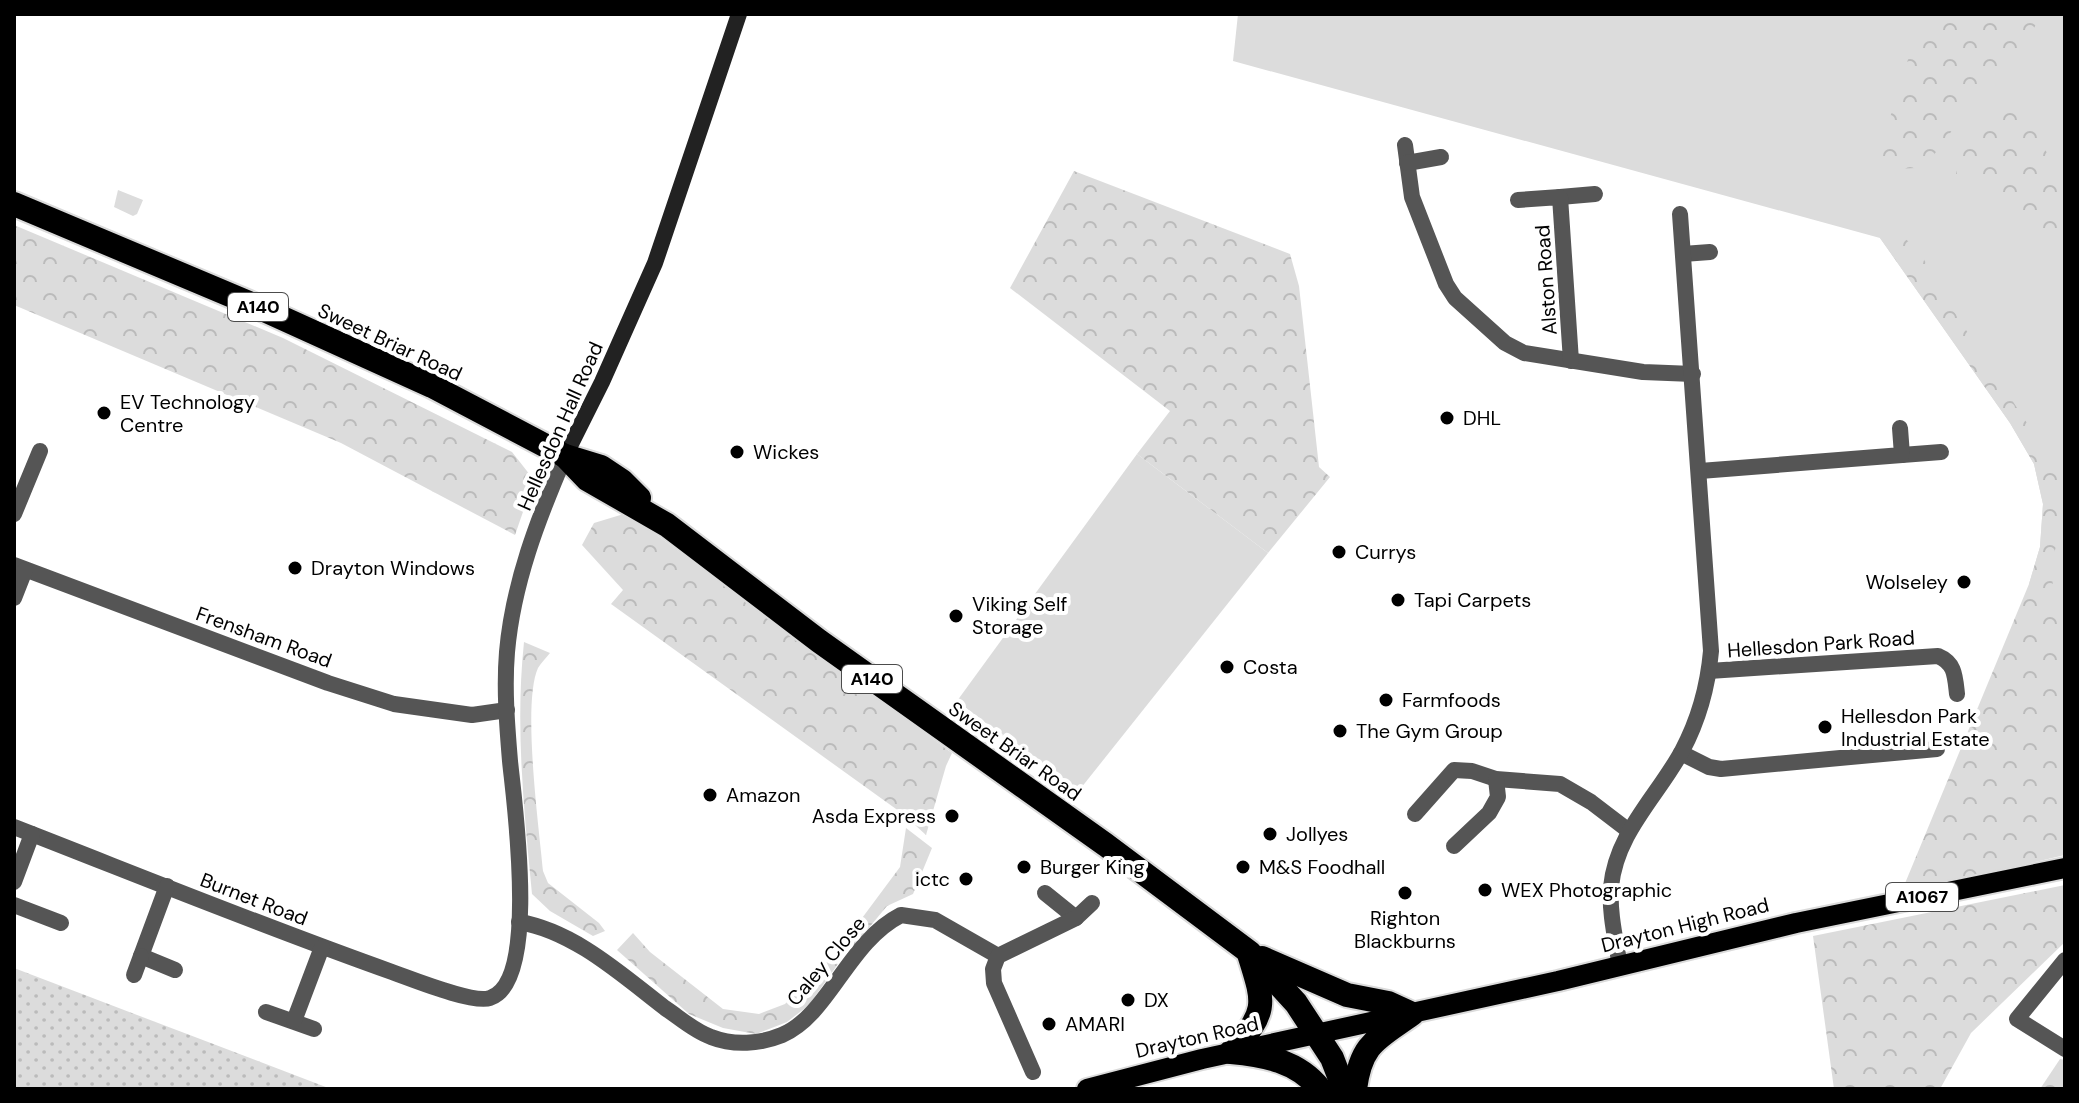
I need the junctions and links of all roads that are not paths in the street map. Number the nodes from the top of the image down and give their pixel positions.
1 (739, 14) edge
2 (1405, 145) dead end
3 (1441, 157) dead end
4 (1407, 163) junction
5 (1595, 194) dead end
6 (1560, 197) junction
7 (1518, 200) dead end
8 (14, 204) edge
9 (1680, 214) dead end
10 (1710, 252) dead end
11 (1683, 254) junction
12 (1571, 361) junction
13 (1693, 374) junction
14 (1900, 428) dead end
15 (40, 451) dead end
16 (1941, 452) dead end
17 (1902, 455) junction
18 (565, 456) junction
19 (1700, 471) junction
20 (19, 512) edge
21 (20, 567) edge
22 (14, 598) edge
23 (1709, 671) junction
24 (1957, 694) dead end
25 (507, 710) junction
26 (1937, 749) dead end
27 (1681, 753) junction
28 (1496, 779) junction
29 (1415, 814) dead end
30 (14, 827) edge
31 (1629, 831) junction
32 (32, 834) junction
33 (1454, 846) dead end
34 (2065, 868) edge
35 (14, 882) edge
36 (167, 886) junction
37 (1045, 893) dead end
38 (1092, 903) dead end
39 (14, 905) edge
40 (1076, 918) junction
41 (519, 922) junction
42 (61, 923) dead end
43 (322, 947) junction
44 (1249, 952) junction
45 (141, 956) junction
46 (998, 956) junction
47 (2065, 960) edge
48 (1620, 967) junction
49 (175, 970) dead end
50 (134, 975) dead end
51 (482, 1000) joint
52 (266, 1012) dead end
53 (1412, 1014) junction
54 (294, 1021) junction
55 (314, 1029) dead end
56 (1318, 1035) junction
57 (2065, 1049) edge
58 (1231, 1052) junction
59 (1033, 1072) dead end
60 (1087, 1089) edge
61 (1320, 1089) edge
62 (1344, 1089) edge
63 (1355, 1089) edge

1 - 18 street, Hellesdon Hall Road
2 - 4 street, Alston Road
3 - 4 street
4 - 12 street, Alston Road
5 - 6 street, Alston Road
6 - 7 street, Alston Road
6 - 12 street, Alston Road
8 - 18 highway, Sweet Briar Road / A140
9 - 11 street, Hellesdon Park Road
10 - 11 street
11 - 13 street, Hellesdon Park Road
12 - 13 street, Alston Road
13 - 19 street, Hellesdon Park Road
14 - 17 street
15 - 20 street
16 - 17 street
17 - 19 street
18 - 25 street, Hellesdon Hall Road
18 - 44 highway, Sweet Briar Road / A140
19 - 23 street, Hellesdon Park Road
21 - 22 street
21 - 25 street, Frensham Road
23 - 24 street, Hellesdon Park Road
23 - 27 street, Hellesdon Park Road
25 - 41 street, Hellesdon Hall Road
26 - 27 street
27 - 31 street, Hellesdon Park Road
28 - 29 street
28 - 31 street
28 - 33 street
30 - 32 street, Burnet Road
31 - 48 street, Hellesdon Park Road
32 - 35 street
32 - 36 street, Burnet Road
34 - 48 main road, Drayton High Road / A1067
36 - 43 street, Burnet Road
36 - 45 street
37 - 40 street
38 - 40 street
39 - 42 street
40 - 46 street
41 - 46 street, Caley Close
41 - 51 street, Hellesdon Hall Road
43 - 51 street, Burnet Road
43 - 54 street
44 - 53 highway, A140
44 - 56 highway, Sweet Briar Road / A140
44 - 58 highway
45 - 49 street
45 - 50 street
46 - 59 street
47 - 57 street
48 - 53 main road, Drayton High Road / A1067
52 - 54 street
53 - 56 main road, Drayton High Road / A1067
53 - 63 highway, A1067
54 - 55 street
56 - 58 main road, Drayton Road / A1067
56 - 62 highway, A140
58 - 60 main road, Drayton Road / A1067
58 - 61 highway

